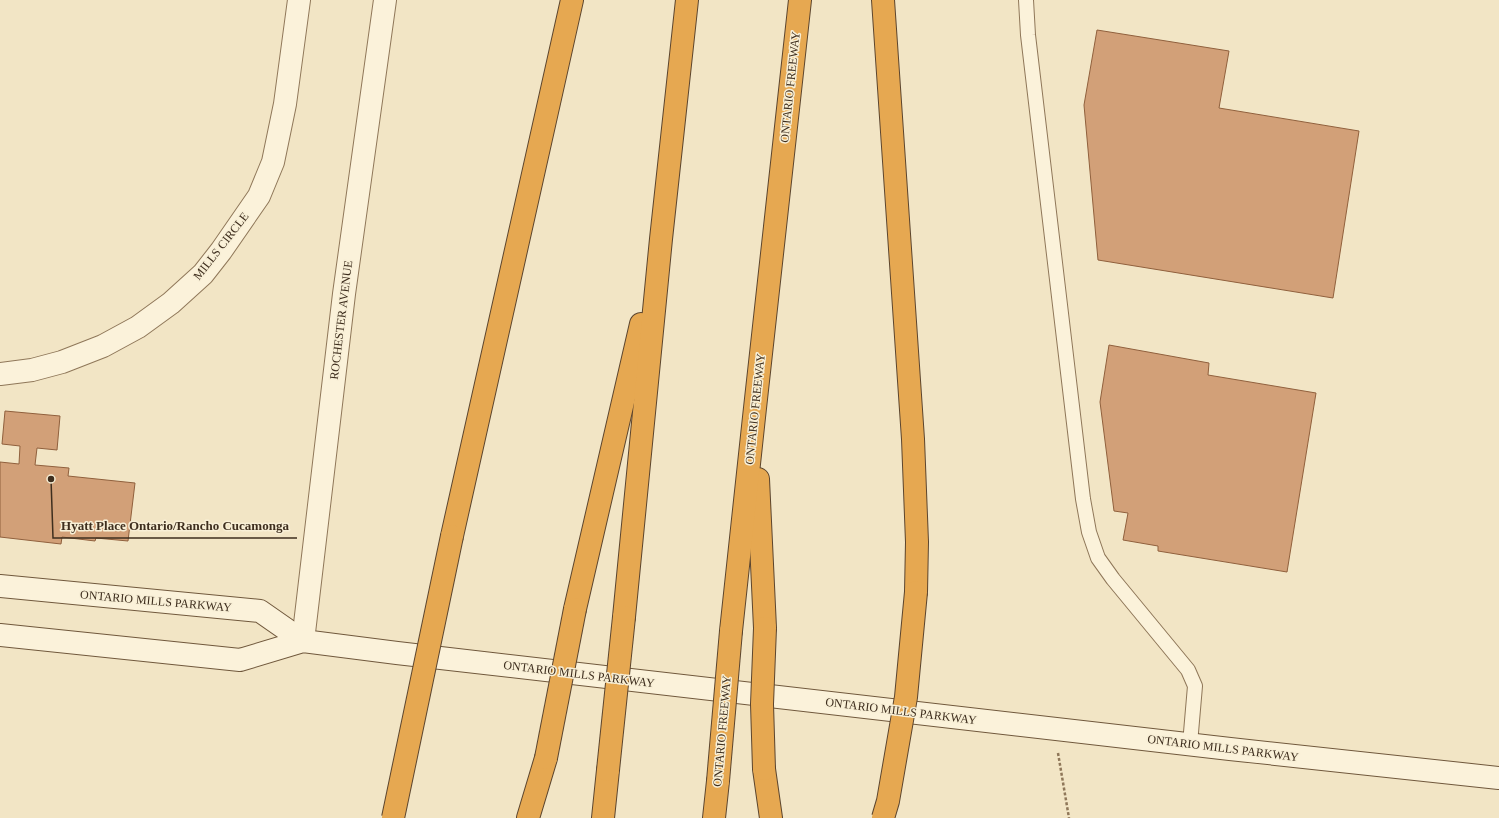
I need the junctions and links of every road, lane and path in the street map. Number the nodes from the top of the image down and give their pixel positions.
1 (299, 0) edge
2 (385, 0) edge
3 (572, 0) edge
4 (687, 0) edge
5 (800, 0) edge
6 (883, 0) edge
7 (1026, 0) edge
8 (661, 239) junction
9 (0, 374) edge
10 (754, 408) junction
11 (0, 586) edge
12 (0, 635) edge
13 (303, 641) junction
14 (1055, 728) junction
15 (1190, 744) junction
16 (1499, 778) edge
17 (393, 818) edge
18 (528, 818) edge
19 (603, 818) edge
20 (714, 818) edge
21 (771, 818) edge
22 (883, 818) edge
23 (1069, 818) edge

1 - 9 main road, MILLS CIRCLE
2 - 13 main road, ROCHESTER AVENUE
3 - 17 highway, bridge
4 - 8 highway
5 - 10 highway, ONTARIO FREEWAY
6 - 22 highway, bridge
7 - 15 lane
8 - 18 highway, bridge
8 - 19 highway, bridge
10 - 20 highway, ONTARIO FREEWAY, bridge
10 - 21 highway, bridge
11 - 13 main road, ONTARIO MILLS PARKWAY
12 - 13 main road, ONTARIO MILLS PARKWAY
13 - 14 main road, ONTARIO MILLS PARKWAY
14 - 15 main road, ONTARIO MILLS PARKWAY
14 - 23 path
15 - 16 main road, ONTARIO MILLS PARKWAY

